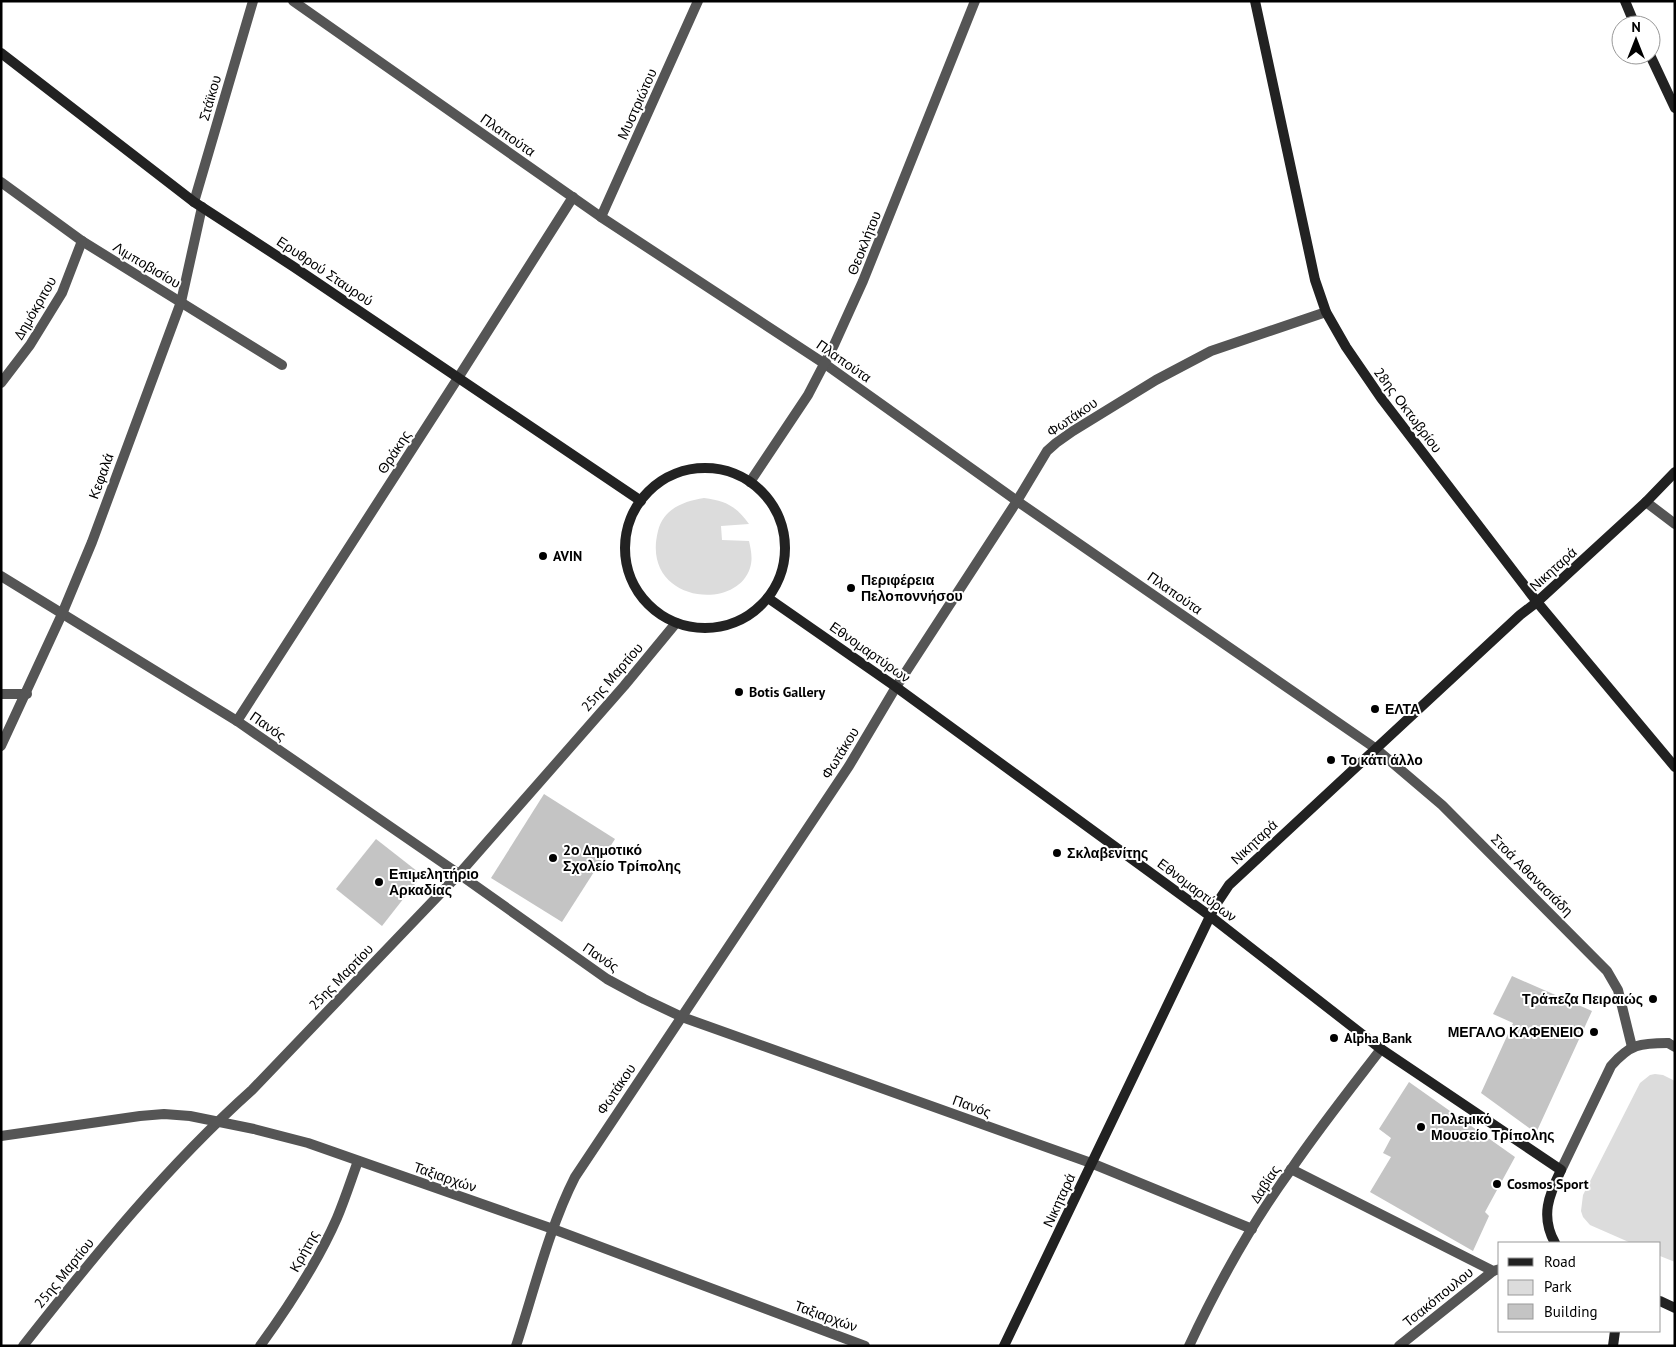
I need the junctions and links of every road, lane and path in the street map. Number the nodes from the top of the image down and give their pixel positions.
1 (253, 1) edge
2 (293, 1) edge
3 (698, 1) edge
4 (976, 1) edge
5 (1255, 1) edge
6 (1625, 1) edge
7 (1631, 15) edge
8 (1, 53) edge
9 (1655, 65) edge
10 (1675, 108) edge
11 (1, 182) edge
12 (573, 197) junction
13 (198, 205) junction
14 (601, 217) junction
15 (82, 241) junction
16 (180, 302) junction
17 (1326, 312) junction
18 (825, 364) junction
19 (282, 365) dead end
20 (458, 378) junction
21 (1, 383) edge
22 (1675, 472) edge
23 (750, 482) junction
24 (641, 501) junction
25 (1017, 501) junction
26 (1646, 502) junction
27 (1675, 524) edge
28 (1, 576) edge
29 (768, 598) junction
30 (1537, 602) junction
31 (62, 614) junction
32 (676, 623) junction
33 (896, 687) junction
34 (1, 694) edge
35 (27, 694) junction
36 (238, 721) junction
37 (1, 746) edge
38 (1375, 748) junction
39 (1675, 767) edge
40 (459, 874) junction
41 (1210, 916) junction
42 (682, 1016) junction
43 (1671, 1045) edge
44 (1632, 1047) junction
45 (1381, 1049) junction
46 (216, 1122) junction
47 (1, 1136) edge
48 (358, 1160) junction
49 (1091, 1163) junction
50 (1291, 1169) junction
51 (1561, 1170) junction
52 (1252, 1229) junction
53 (553, 1230) junction
54 (1555, 1242) edge
55 (1497, 1270) edge
56 (1661, 1301) edge
57 (1675, 1308) edge
58 (1616, 1332) edge
59 (22, 1346) edge
60 (260, 1346) edge
61 (516, 1346) edge
62 (865, 1346) edge
63 (1004, 1346) edge
64 (1189, 1346) edge
65 (1399, 1346) edge
66 (1613, 1346) edge

1 - 13 street, Στάϊκου
2 - 12 street, Πλαπούτα
3 - 14 street, Μυστριώτου
4 - 18 street, Θεοκλήτου
5 - 17 main road, 28ης Οκτωβρίου
6 - 7 main road
8 - 13 main road, Ερυθρού Σταυρού
9 - 10 main road
11 - 15 street, Λιμποβισίου
12 - 14 street, Πλαπούτα
12 - 20 street, Θράκης
13 - 16 street, Κεφαλά
13 - 20 main road, Ερυθρού Σταυρού
14 - 18 street, Πλαπούτα
15 - 16 street, Λιμποβισίου
15 - 21 street, Δημόκριτου
16 - 19 street, Λιμποβισίου
16 - 31 street, Κεφαλά
17 - 25 street, Φωτάκου
17 - 30 main road, 28ης Οκτωβρίου
18 - 23 street, Θεοκλήτου
18 - 25 street, Πλαπούτα
20 - 24 main road, Ερυθρού Σταυρού
20 - 36 street, Θράκης
22 - 26 main road, Νικηταρά
23 - 24 main road
23 - 29 main road
24 - 32 main road
25 - 33 street, Φωτάκου
25 - 38 street, Πλαπούτα
26 - 27 street
26 - 30 main road, Νικηταρά
28 - 31 street, Πανός
29 - 32 main road
29 - 33 main road, Εθνομαρτύρων
30 - 38 main road, Νικηταρά
30 - 39 main road, 28ης Οκτωβρίου
31 - 35 street, Κεφαλά
31 - 36 street, Πανός
32 - 40 street, 25ης Μαρτίου
33 - 41 main road, Εθνομαρτύρων
33 - 42 street, Φωτάκου
34 - 35 street
35 - 37 street, Κεφαλά
36 - 40 street, Πανός
38 - 41 main road, Νικηταρά
38 - 44 street, Στοά Αθανασιάδη
40 - 42 street, Πανός
40 - 46 street, 25ης Μαρτίου
41 - 45 main road, Εθνομαρτύρων
41 - 49 main road, Νικηταρά
42 - 49 street, Πανός
42 - 53 street, Φωτάκου
43 - 44 street
44 - 51 street
45 - 50 street, Δαβίας
45 - 51 main road, Εθνομαρτύρων
46 - 47 street, Ταξιαρχών
46 - 48 street, Ταξιαρχών
46 - 59 street, 25ης Μαρτίου
48 - 53 street, Ταξιαρχών
48 - 60 street, Κρήτης
49 - 52 street, Πανός
49 - 63 main road, Νικηταρά
50 - 52 street, Δαβίας
50 - 55 street
51 - 54 main road
52 - 64 street, Δαβίας
53 - 61 street, Φωτάκου
53 - 62 street, Ταξιαρχών
55 - 65 street, Τσακόπουλου
56 - 57 main road
58 - 66 main road

